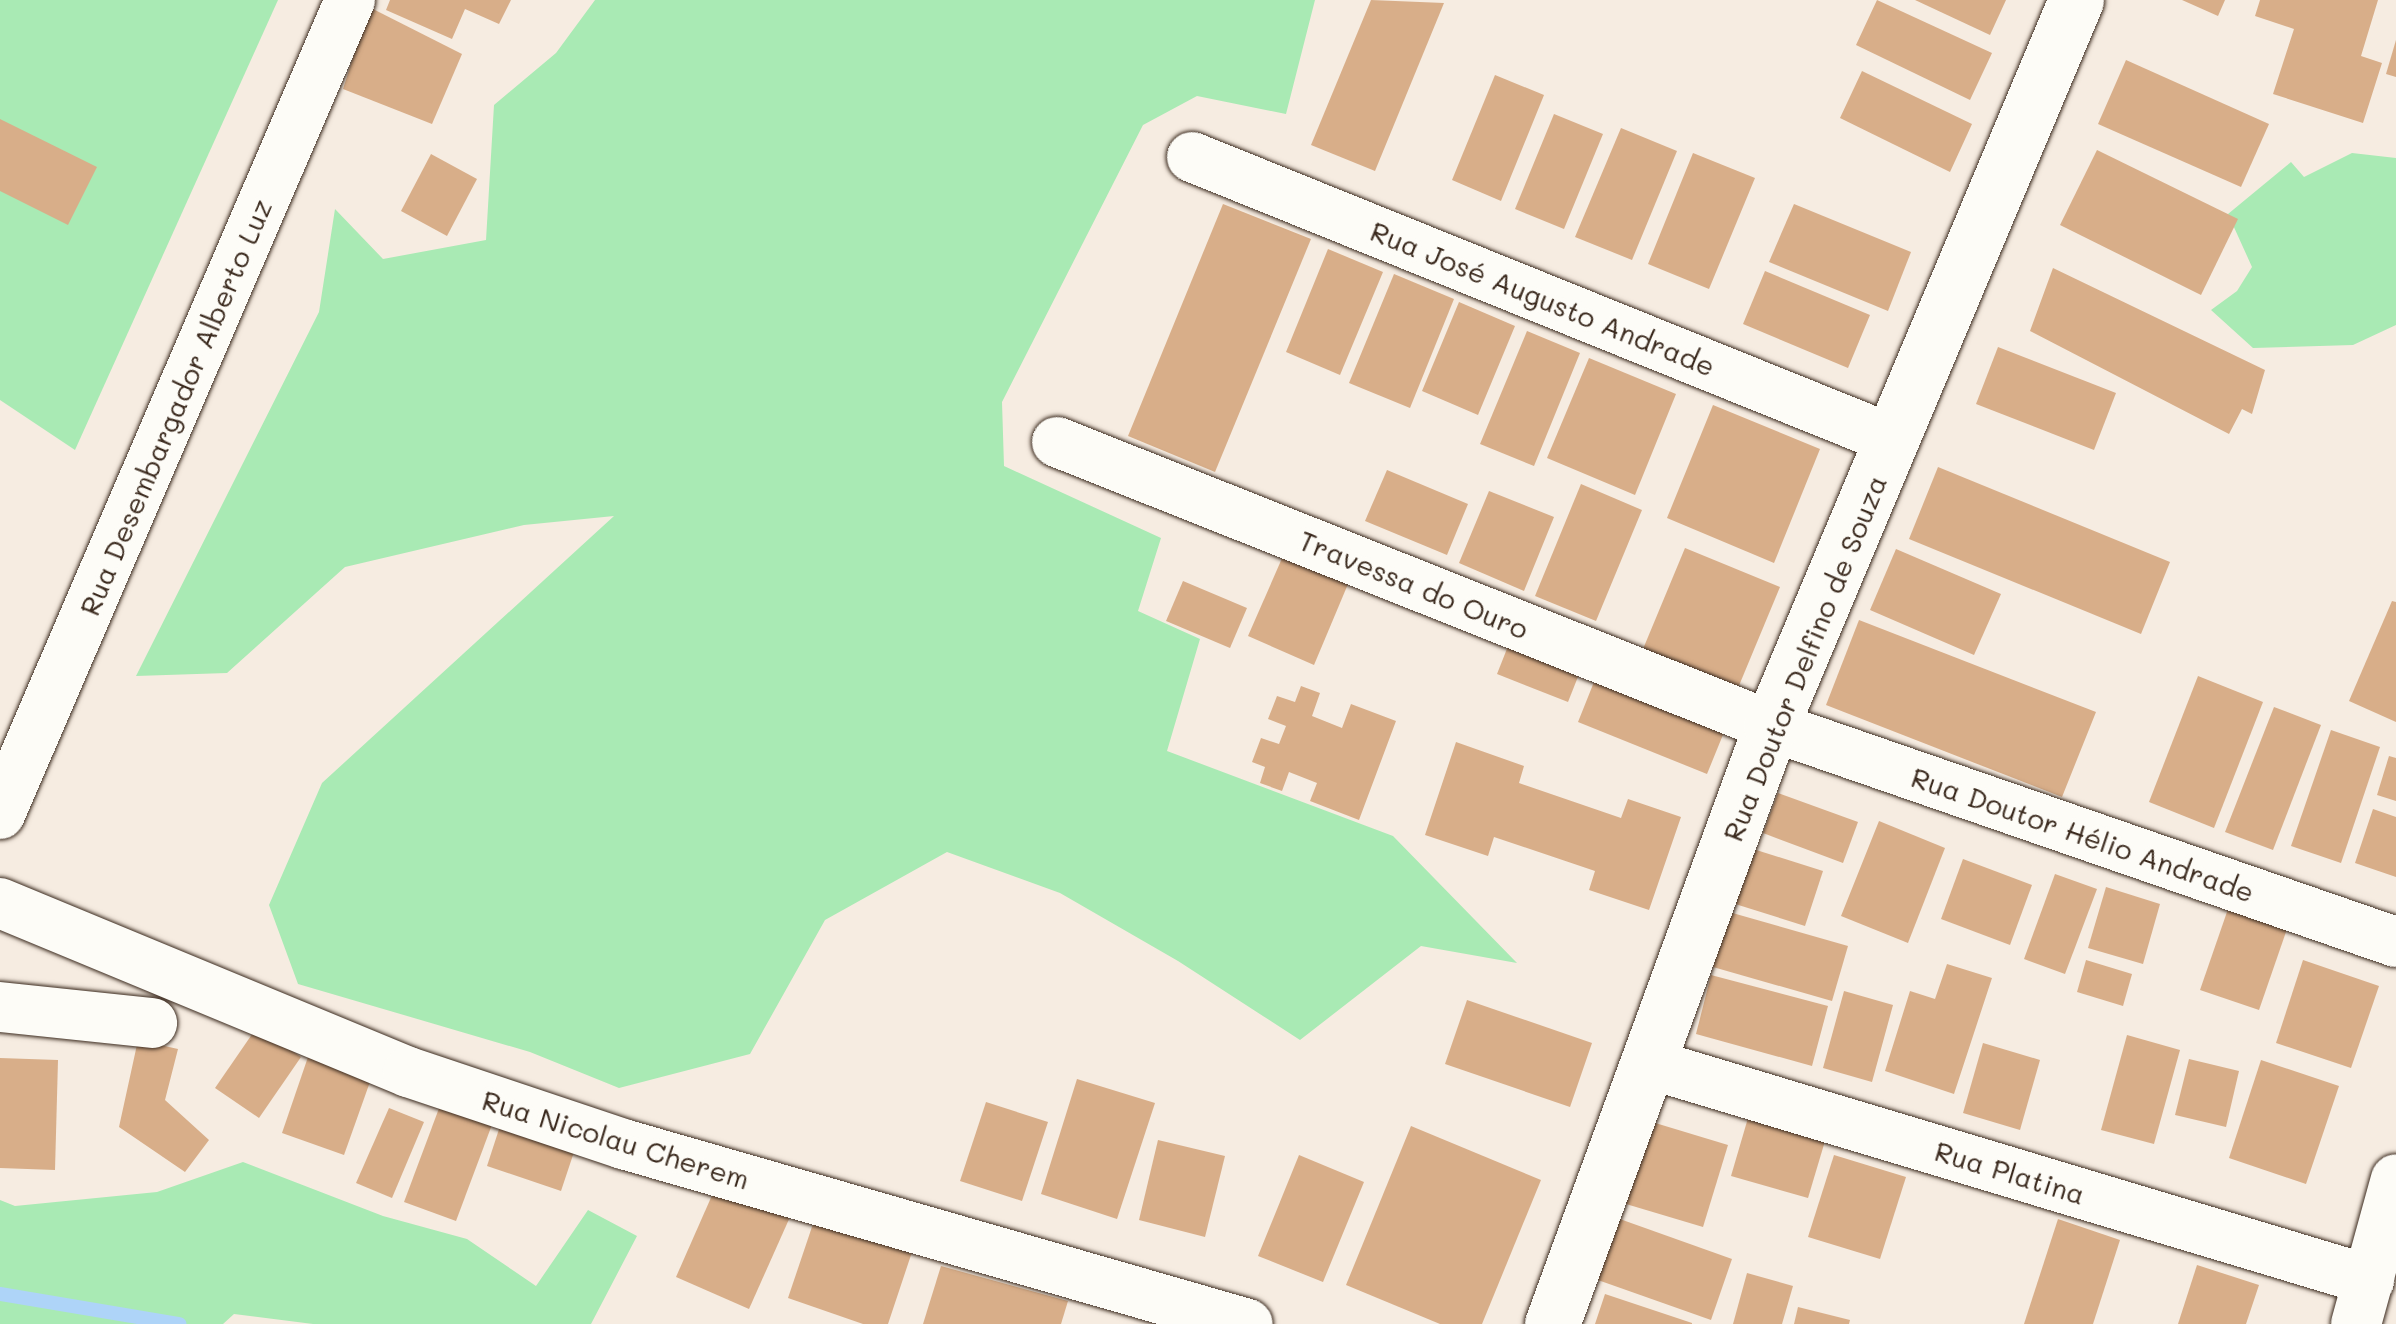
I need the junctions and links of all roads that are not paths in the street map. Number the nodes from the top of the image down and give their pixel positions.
1 (350, 0) edge
2 (2076, 0) edge
3 (1192, 157) dead end
4 (1894, 440) junction
5 (1057, 442) dead end
6 (1771, 726) junction
7 (0, 814) edge
8 (0, 903) edge
9 (2396, 942) edge
10 (0, 1007) edge
11 (152, 1023) dead end
12 (1650, 1064) junction
13 (2396, 1179) edge
14 (2363, 1302) edge
15 (1248, 1324) edge
16 (1552, 1324) edge

1 - 7 street, Rua Desembargador Alberto Luz
2 - 4 street, Rua Doutor Delfino de Souza
3 - 4 street, Rua José Augusto Andrade
4 - 6 street, Rua Doutor Delfino de Souza
5 - 6 street, Travessa do Ouro
6 - 9 street, Rua Doutor Hélio Andrade
6 - 12 street, Rua Doutor Delfino de Souza
8 - 15 street, Rua Nicolau Cherem
10 - 11 street
12 - 14 street, Rua Platina
12 - 16 street, Rua Doutor Delfino de Souza
13 - 14 street

